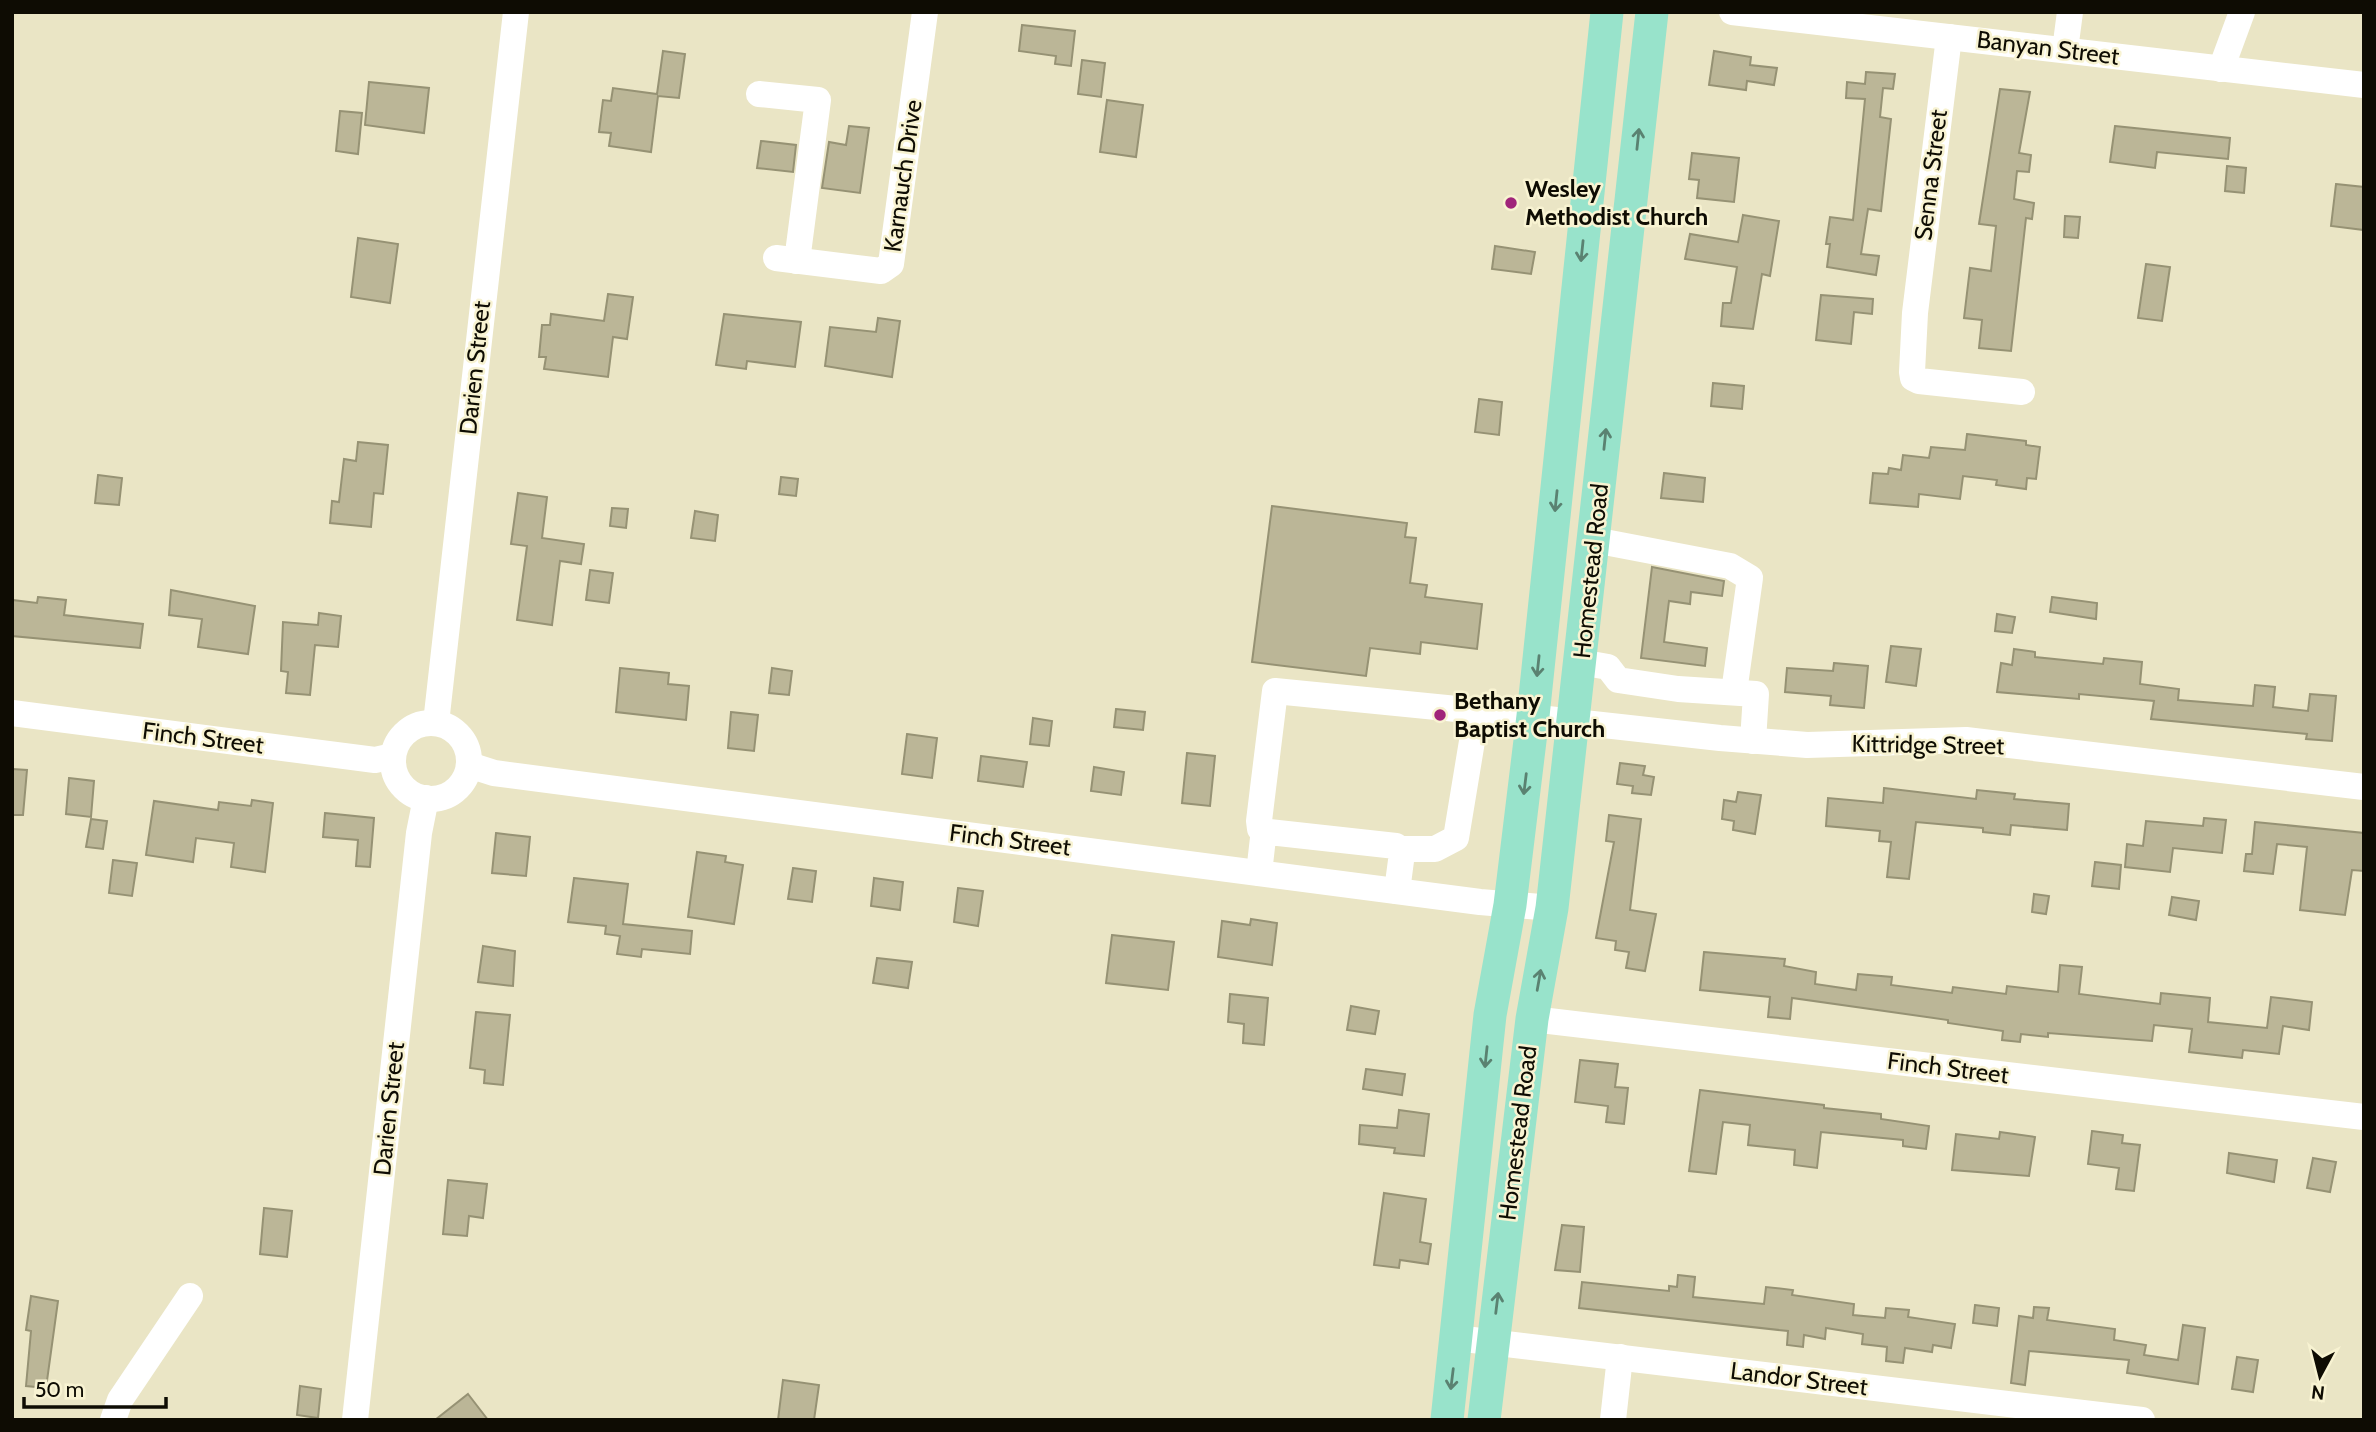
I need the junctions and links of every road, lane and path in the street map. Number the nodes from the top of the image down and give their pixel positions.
1 (516, 12) edge
2 (925, 12) edge
3 (1607, 12) edge
4 (1652, 12) edge
5 (1732, 12) edge
6 (2070, 12) edge
7 (2242, 12) edge
8 (1949, 37) junction
9 (2065, 50) junction
10 (2221, 69) junction
11 (2364, 85) edge
12 (759, 94) dead end
13 (1577, 300) junction
14 (1620, 307) junction
15 (2022, 392) dead end
16 (1552, 541) junction
17 (1594, 543) junction
18 (1580, 662) junction
19 (1668, 688) junction
20 (1734, 692) junction
21 (1477, 711) junction
22 (12, 713) edge
23 (1532, 716) junction
24 (1574, 720) junction
25 (436, 723) junction
26 (1662, 731) junction
27 (1753, 741) junction
28 (393, 756) junction
29 (469, 765) junction
30 (2364, 787) edge
31 (426, 798) junction
32 (1265, 833) junction
33 (1400, 849) junction
34 (1259, 873) junction
35 (1397, 891) junction
36 (1510, 905) junction
37 (1552, 908) junction
38 (1532, 1019) junction
39 (2364, 1117) edge
40 (190, 1296) dead end
41 (1457, 1338) junction
42 (1492, 1342) junction
43 (1620, 1357) junction
44 (113, 1420) edge
45 (355, 1420) edge
46 (1447, 1420) edge
47 (1484, 1420) edge
48 (1613, 1420) edge
49 (2143, 1420) edge

1 - 25 street, Darien Street
2 - 12 street, Karnauch Drive
3 -> 13 main road, Homestead Road
14 -> 4 main road, Homestead Road
5 - 8 street, Banyan Street
6 - 9 street
7 - 10 street
8 - 9 street, Banyan Street
8 - 15 street, Senna Street
9 - 10 street, Banyan Street
10 - 11 street, Banyan Street
13 - 14 main road
13 -> 16 main road, Homestead Road
17 -> 14 main road, Homestead Road
16 - 17 main road
16 -> 23 main road, Homestead Road
17 - 18 main road, Homestead Road
17 - 20 street
18 - 19 street
18 - 24 main road, Homestead Road
19 - 20 street
19 - 26 street
20 - 27 street
21 - 23 street, Kittridge Street
21 - 32 street, Kittridge Street
21 - 33 street
22 - 28 street, Finch Street
23 - 24 street, Kittridge Street
23 -> 36 main road, Homestead Road
24 - 26 street, Kittridge Street
24 - 37 main road, Homestead Road
25 - 28 street
25 - 29 street
26 - 27 street, Kittridge Street
27 - 30 street, Kittridge Street
28 - 31 street
29 - 31 street
29 - 34 street, Finch Street
31 - 45 street, Darien Street
32 - 33 street
32 - 34 street
33 - 35 street
34 - 35 street, Finch Street
35 - 36 street, Finch Street
36 - 37 street, Finch Street
36 -> 41 main road, Homestead Road
38 -> 37 main road, Homestead Road
38 - 39 street, Finch Street
42 -> 38 main road, Homestead Road
40 - 44 street
41 - 42 street, Landor Street
41 -> 46 main road, Homestead Road
42 - 43 street, Landor Street
42 - 47 main road, Homestead Road
43 - 48 street
43 - 49 street, Landor Street

